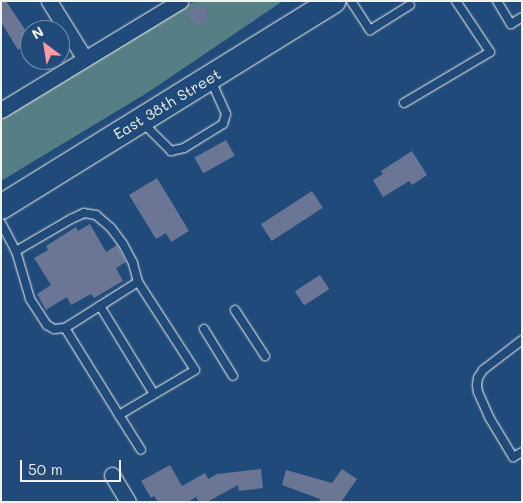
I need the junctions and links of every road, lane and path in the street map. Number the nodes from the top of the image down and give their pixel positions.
1 (49, 1) edge
2 (180, 1) edge
3 (305, 1) edge
4 (333, 1) edge
5 (351, 1) edge
6 (456, 1) edge
7 (497, 1) edge
8 (410, 5) dead end
9 (522, 17) edge
10 (86, 59) junction
11 (209, 78) junction
12 (404, 103) dead end
13 (1, 110) edge
14 (140, 120) junction
15 (1, 188) edge
16 (1, 207) edge
17 (1, 224) edge
18 (16, 251) junction
19 (138, 282) junction
20 (100, 306) junction
21 (235, 310) dead end
22 (65, 328) junction
23 (204, 329) dead end
24 (522, 340) edge
25 (265, 356) dead end
26 (233, 376) dead end
27 (154, 394) junction
28 (120, 415) junction
29 (141, 450) dead end
30 (522, 452) edge
31 (112, 474) dead end
32 (128, 502) edge

1 - 10 street
2 - 10 street
3 - 15 main road, East 38th Street
4 - 11 main road, East 38th Street
5 - 8 lane
6 - 12 lane
7 - 9 lane
10 - 13 street
11 - 14 main road, East 38th Street
11 - 14 lane
14 - 16 main road, East 38th Street
17 - 18 lane
18 - 19 lane
18 - 22 lane
19 - 20 lane
19 - 27 lane
20 - 22 lane
20 - 27 lane
21 - 25 lane
22 - 28 lane
23 - 26 lane
24 - 30 lane
27 - 28 lane
28 - 29 lane
31 - 32 street

